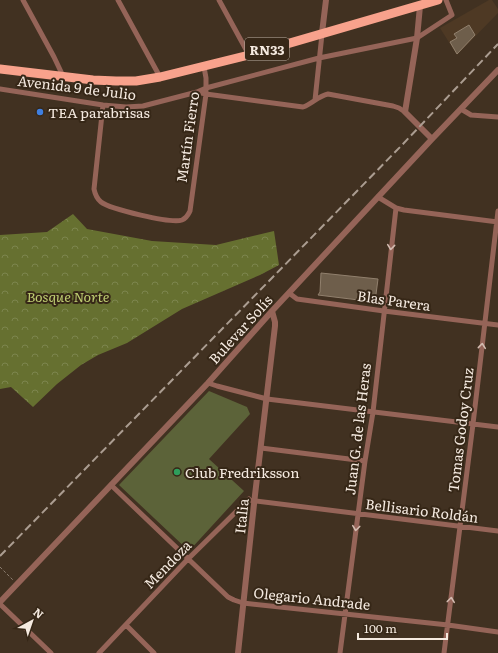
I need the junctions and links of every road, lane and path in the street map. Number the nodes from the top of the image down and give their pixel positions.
1 (23, 0) edge
2 (118, 0) edge
3 (219, 0) edge
4 (326, 0) edge
5 (438, 0) edge
6 (446, 0) edge
7 (420, 3) edge
8 (322, 33) junction
9 (417, 38) junction
10 (249, 55) junction
11 (319, 58) junction
12 (204, 67) junction
13 (0, 69) edge
14 (498, 70) edge
15 (63, 76) junction
16 (160, 77) junction
17 (206, 88) junction
18 (0, 89) edge
19 (197, 92) junction
20 (206, 94) junction
21 (314, 100) junction
22 (103, 105) junction
23 (461, 109) junction
24 (405, 112) junction
25 (498, 117) edge
26 (432, 139) junction
27 (378, 197) junction
28 (396, 208) junction
29 (498, 211) edge
30 (497, 222) edge
31 (289, 293) junction
32 (272, 311) junction
33 (384, 311) junction
34 (484, 324) junction
35 (498, 325) edge
36 (208, 383) junction
37 (267, 399) junction
38 (373, 412) junction
39 (473, 424) junction
40 (498, 427) edge
41 (261, 448) junction
42 (365, 461) junction
43 (111, 485) junction
44 (253, 499) junction
45 (358, 514) junction
46 (460, 526) junction
47 (498, 531) edge
48 (188, 559) junction
49 (0, 567) edge
50 (17, 584) junction
51 (0, 603) edge
52 (243, 603) junction
53 (346, 614) junction
54 (126, 625) junction
55 (448, 625) junction
56 (498, 632) edge
57 (51, 653) edge
58 (100, 653) edge
59 (154, 653) edge
60 (238, 653) edge
61 (340, 653) edge
62 (444, 653) edge

1 - 15 street
2 - 16 street
3 - 10 street
4 - 8 street
5 - 7 highway, RN33
6 - 9 street
7 - 8 highway, RN33
7 - 9 street
8 - 10 highway, RN33
8 - 11 street
9 - 11 street
9 - 24 street
10 - 12 highway, RN33
11 - 17 street
11 - 21 street
12 - 16 highway, RN33
12 - 17 street, Martín Fierro
13 - 15 highway, RN33
14 - 23 street, Bulevar Solís
15 - 16 highway, RN33
17 - 19 street
17 - 20 street, Martín Fierro
18 - 22 street, Avenida 9 de Julio
19 - 20 street, Avenida 9 de Julio
19 - 22 street, Avenida 9 de Julio
20 - 21 street, Avenida 9 de Julio
20 - 22 street, Martín Fierro
21 - 24 street, Avenida 9 de Julio
23 - 25 street
23 - 26 street, Bulevar Solís
24 - 26 street
26 - 27 street, Bulevar Solís
27 - 28 street
27 - 31 street, Bulevar Solís
28 - 30 street
28 -> 33 street, Juan G. de las Heras
29 - 30 street, Tomas Godoy Cruz
30 - 34 street, Tomas Godoy Cruz
31 - 32 street, Bulevar Solís
31 - 33 street, Blas Parera
32 - 36 street, Bulevar Solís
32 - 37 street, Italia
33 - 34 street, Blas Parera
33 - 38 street, Juan G. de las Heras
34 - 35 street, Blas Parera
39 -> 34 street, Tomas Godoy Cruz
36 - 37 street
36 - 43 street, Bulevar Solís
37 - 38 street
37 - 41 street, Italia
38 - 39 street
38 - 42 street, Juan G. de las Heras
39 - 40 street
39 - 46 street, Tomas Godoy Cruz
41 - 42 street
41 - 44 street, Italia
42 - 45 street, Juan G. de las Heras
43 - 48 street, Olegario Andrade
43 - 50 street, Bulevar Solís
44 - 45 street, Bellisario Roldán
44 - 48 street, Mendoza
44 - 52 street, Italia
45 - 46 street, Bellisario Roldán
45 -> 53 street, Juan G. de las Heras
46 - 47 street, Bellisario Roldán
55 -> 46 street, Tomas Godoy Cruz
48 - 52 street, Olegario Andrade
48 - 54 street, Mendoza
49 - 50 path
50 - 51 street, Bulevar Solís
51 - 57 street
52 - 53 street, Olegario Andrade
52 - 60 street, Italia
53 - 55 street, Olegario Andrade
53 - 61 street, Juan G. de las Heras
54 - 58 street, Mendoza
54 - 59 street
55 - 56 street, Olegario Andrade
55 - 62 street, Tomas Godoy Cruz

